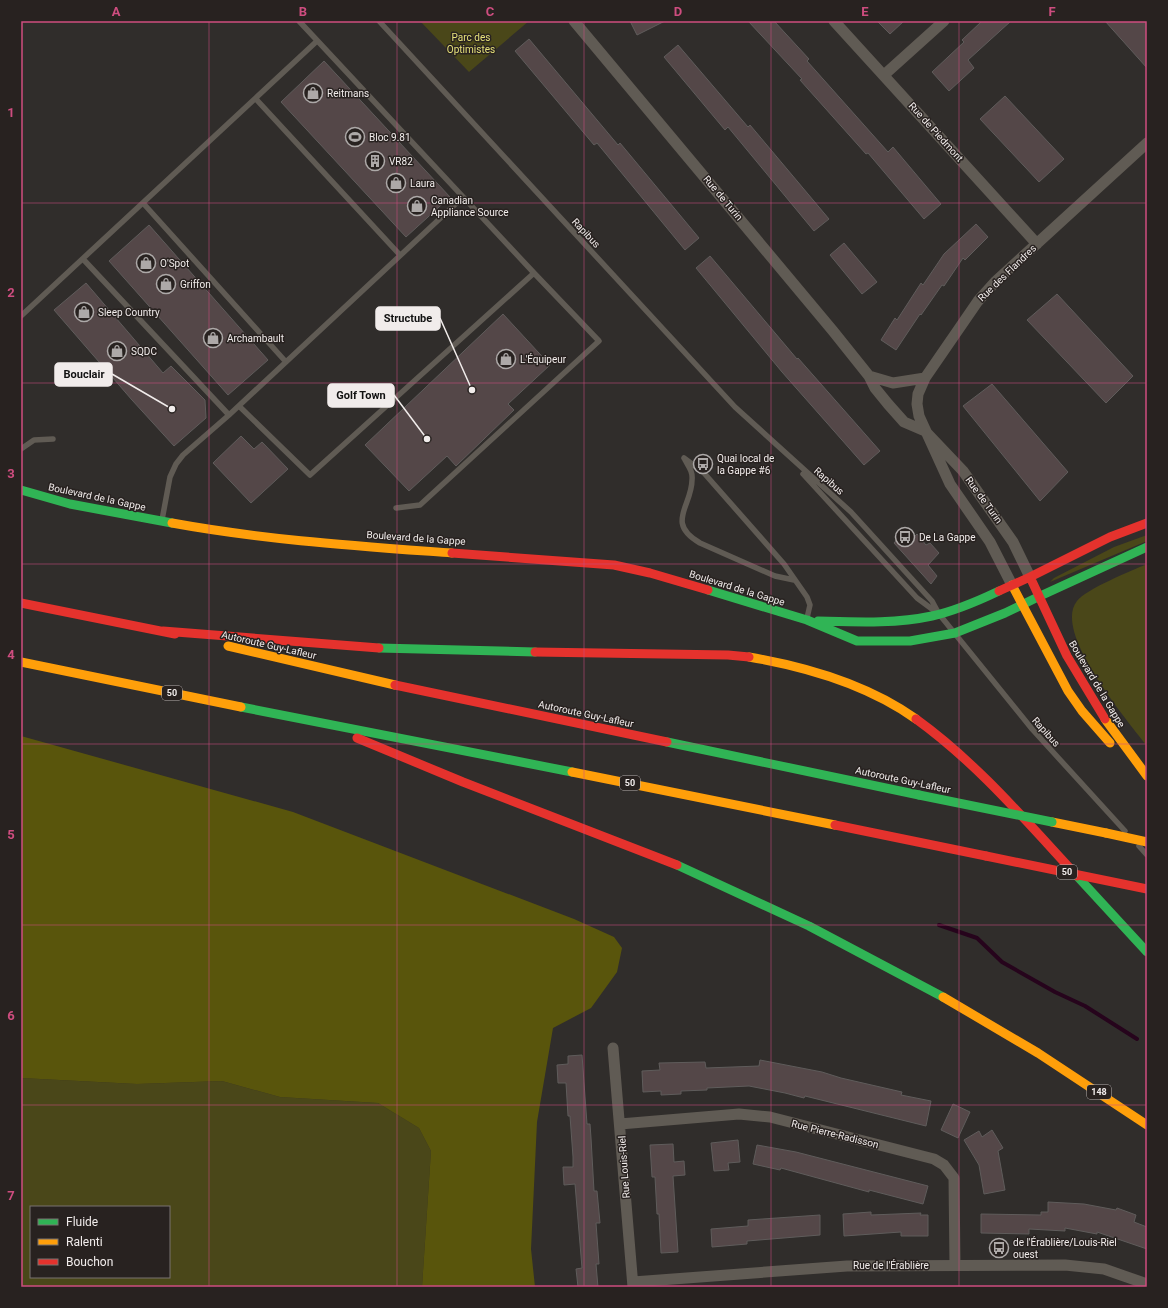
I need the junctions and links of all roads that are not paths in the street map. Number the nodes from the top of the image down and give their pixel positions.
1 (299, 21) edge
2 (379, 21) edge
3 (574, 21) edge
4 (834, 21) edge
5 (944, 21) edge
6 (317, 41) junction
7 (884, 75) junction
8 (256, 99) junction
9 (1147, 143) edge
10 (463, 197) junction
11 (143, 203) junction
12 (1037, 244) junction
13 (400, 255) junction
14 (83, 259) junction
15 (534, 273) junction
16 (21, 316) edge
17 (286, 362) junction
18 (869, 376) junction
19 (925, 378) junction
20 (238, 406) junction
21 (229, 415) junction
22 (926, 431) junction
23 (53, 439) dead end
24 (21, 449) edge
25 (784, 453) junction
26 (21, 490) edge
27 (396, 508) dead end
28 (162, 522) junction
29 (1147, 523) edge
30 (1147, 548) edge
31 (1030, 577) junction
32 (794, 580) junction
33 (1012, 585) junction
34 (1038, 598) junction
35 (21, 603) edge
36 (1022, 605) junction
37 (939, 614) junction
38 (807, 620) junction
39 (163, 631) junction
40 (955, 633) junction
41 (21, 662) edge
42 (322, 724) junction
43 (1147, 776) edge
44 (1147, 780) edge
45 (1147, 841) edge
46 (1147, 855) edge
47 (1147, 889) edge
48 (1147, 952) edge
49 (614, 1048) dead end
50 (620, 1124) junction
51 (1147, 1126) edge
52 (955, 1265) junction
53 (1147, 1284) edge
54 (633, 1285) edge

1 - 6 lane
2 - 25 lane, Rapibus
3 - 18 street, Rue de Turin
4 - 7 street, Rue de Piedmont
5 - 7 street
6 - 8 lane
6 - 10 lane
7 - 12 street, Rue de Piedmont
8 - 11 lane
8 - 13 lane
9 - 12 street, Rue des Flandres
10 - 13 lane
10 - 15 lane
11 - 14 lane
11 - 17 lane
12 - 19 street, Rue des Flandres
13 - 17 lane
14 - 16 lane
14 - 21 lane
15 - 20 lane
15 - 27 lane
17 - 20 lane
18 - 19 street
18 - 22 street, Rue de Turin
19 - 22 street, Rue des Flandres
20 - 21 lane
21 - 28 lane
22 - 31 street, Rue de Turin
22 - 33 street, Rue de Turin
23 - 24 lane
25 - 37 lane, Rapibus
25 - 37 lane, Rapibus
26 - 28 main road, Boulevard de la Gappe
28 - 38 main road, Boulevard de la Gappe
29 - 31 main road, Boulevard de la Gappe
30 - 34 main road
31 - 33 main road, Boulevard de la Gappe
31 - 34 main road, Boulevard de la Gappe
32 - 32 lane
32 - 38 lane
33 - 36 main road
33 - 37 main road, Boulevard de la Gappe
34 - 36 main road
34 - 43 main road, Boulevard de la Gappe
35 - 39 main road, Autoroute Guy-Lafleur
36 - 40 main road, Boulevard de la Gappe
36 - 44 main road, Boulevard de la Gappe
37 - 38 main road, Boulevard de la Gappe
37 - 40 lane, Rapibus
38 - 40 main road, Boulevard de la Gappe
39 - 45 main road, Autoroute Guy-Lafleur, bridge
39 - 48 main road
40 - 46 lane, Rapibus
41 - 42 main road, 50
42 - 47 main road, 50, bridge
42 - 51 main road, 148
49 - 50 street, Rue Louis-Riel
50 - 52 street, Rue Pierre-Radisson
50 - 54 street, Rue Louis-Riel
52 - 53 street, Rue de l'Érablière
52 - 54 street, Rue de l'Érablière

